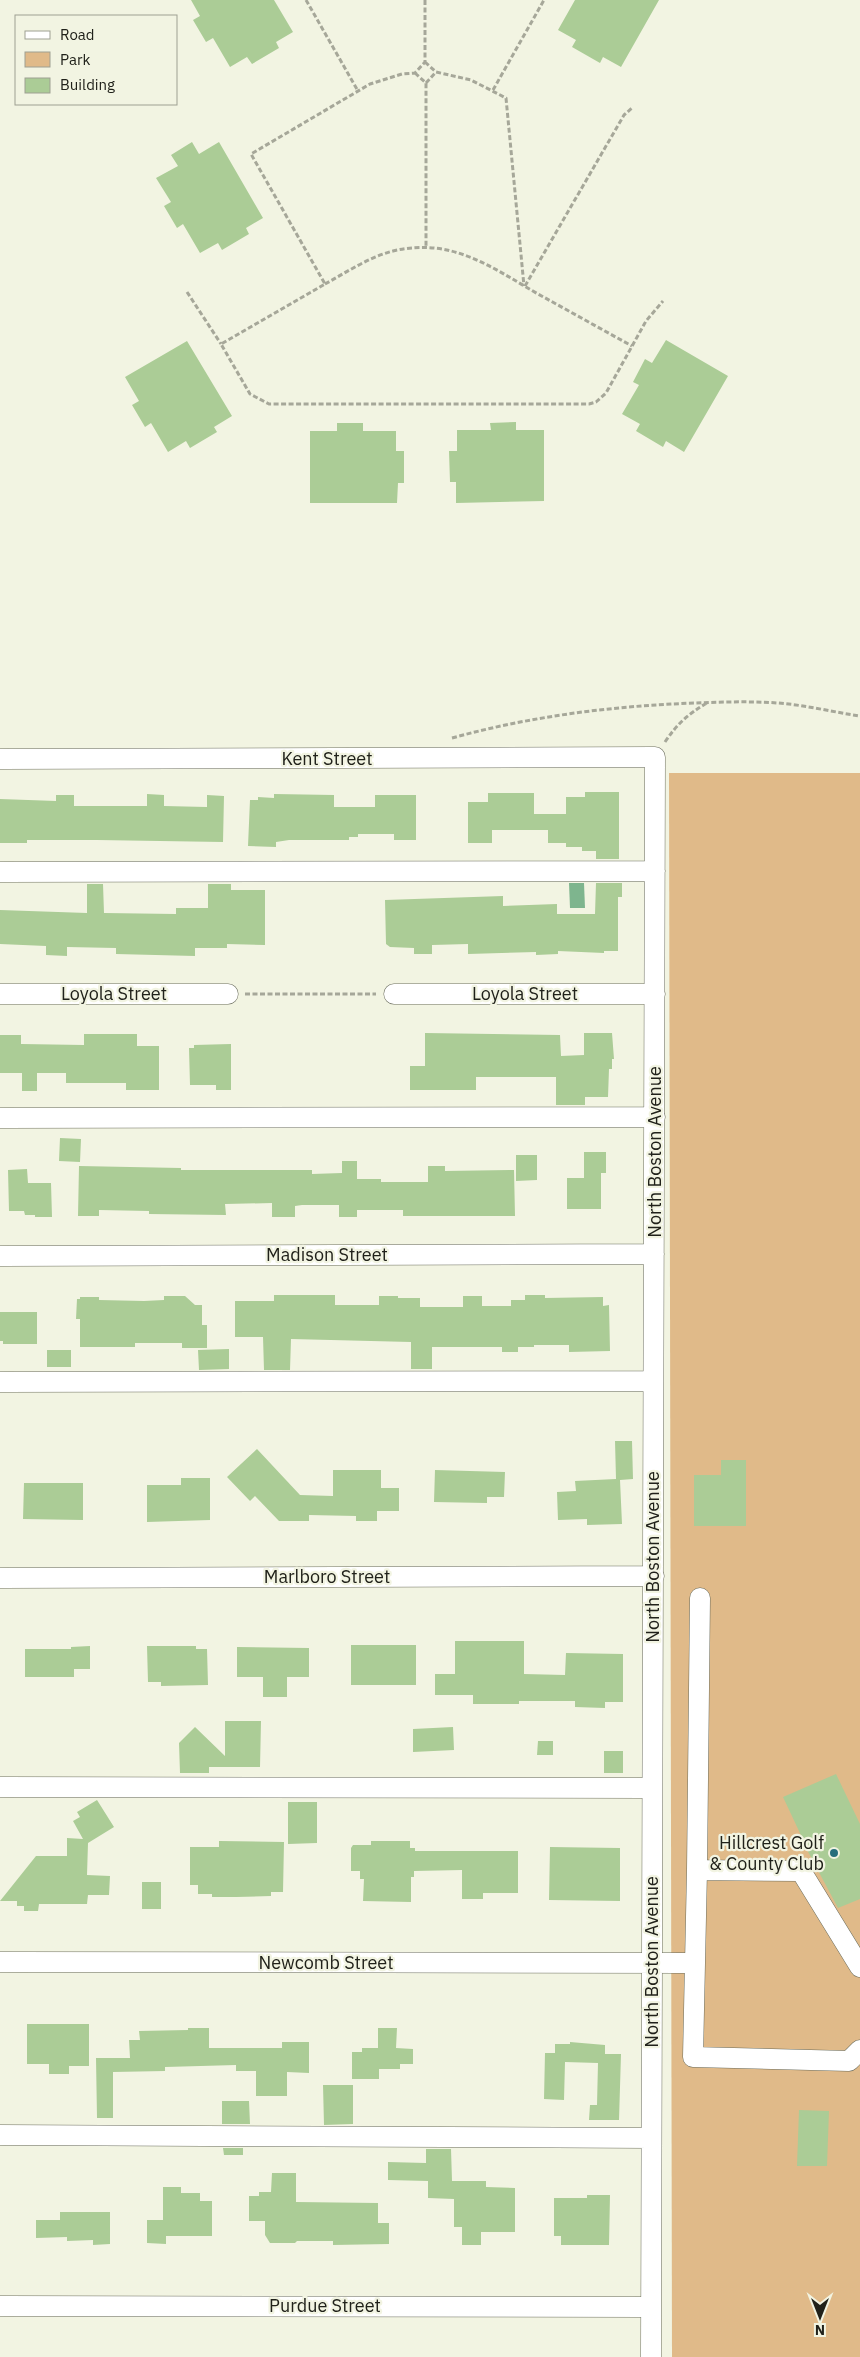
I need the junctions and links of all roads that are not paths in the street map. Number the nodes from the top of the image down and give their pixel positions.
1 (655, 757) joint
2 (0, 759) edge
3 (655, 871) junction
4 (0, 872) edge
5 (0, 994) edge
6 (228, 994) road end
7 (394, 994) road end
8 (655, 994) junction
9 (655, 1117) junction
10 (0, 1118) edge
11 (654, 1254) junction
12 (0, 1256) edge
13 (653, 1381) junction
14 (0, 1382) edge
15 (654, 1576) junction
16 (0, 1578) edge
17 (700, 1598) dead end
18 (0, 1787) edge
19 (652, 1788) junction
20 (697, 1870) junction
21 (0, 1962) edge
22 (652, 1964) junction
23 (695, 1964) junction
24 (860, 1967) edge
25 (860, 2050) edge
26 (0, 2135) edge
27 (651, 2138) junction
28 (0, 2306) edge
29 (650, 2307) junction
30 (651, 2357) edge

1 - 2 street, Kent Street
1 - 3 street, North Boston Avenue
3 - 4 street
3 - 8 street, North Boston Avenue
5 - 6 street, Loyola Street
7 - 8 street, Loyola Street
8 - 9 street, North Boston Avenue
9 - 10 street
9 - 11 street, North Boston Avenue
11 - 12 street, Madison Street
11 - 13 street, North Boston Avenue
13 - 14 street
13 - 15 street, North Boston Avenue
15 - 16 street, Marlboro Street
15 - 19 street, North Boston Avenue
17 - 20 street
18 - 19 street
19 - 22 street, North Boston Avenue
20 - 23 street
20 - 24 street
21 - 22 street, Newcomb Street
22 - 23 street, Newcomb Street
22 - 27 street, North Boston Avenue
23 - 25 street
26 - 27 street
27 - 29 street, North Boston Avenue
28 - 29 street, Purdue Street
29 - 30 street, North Boston Avenue

